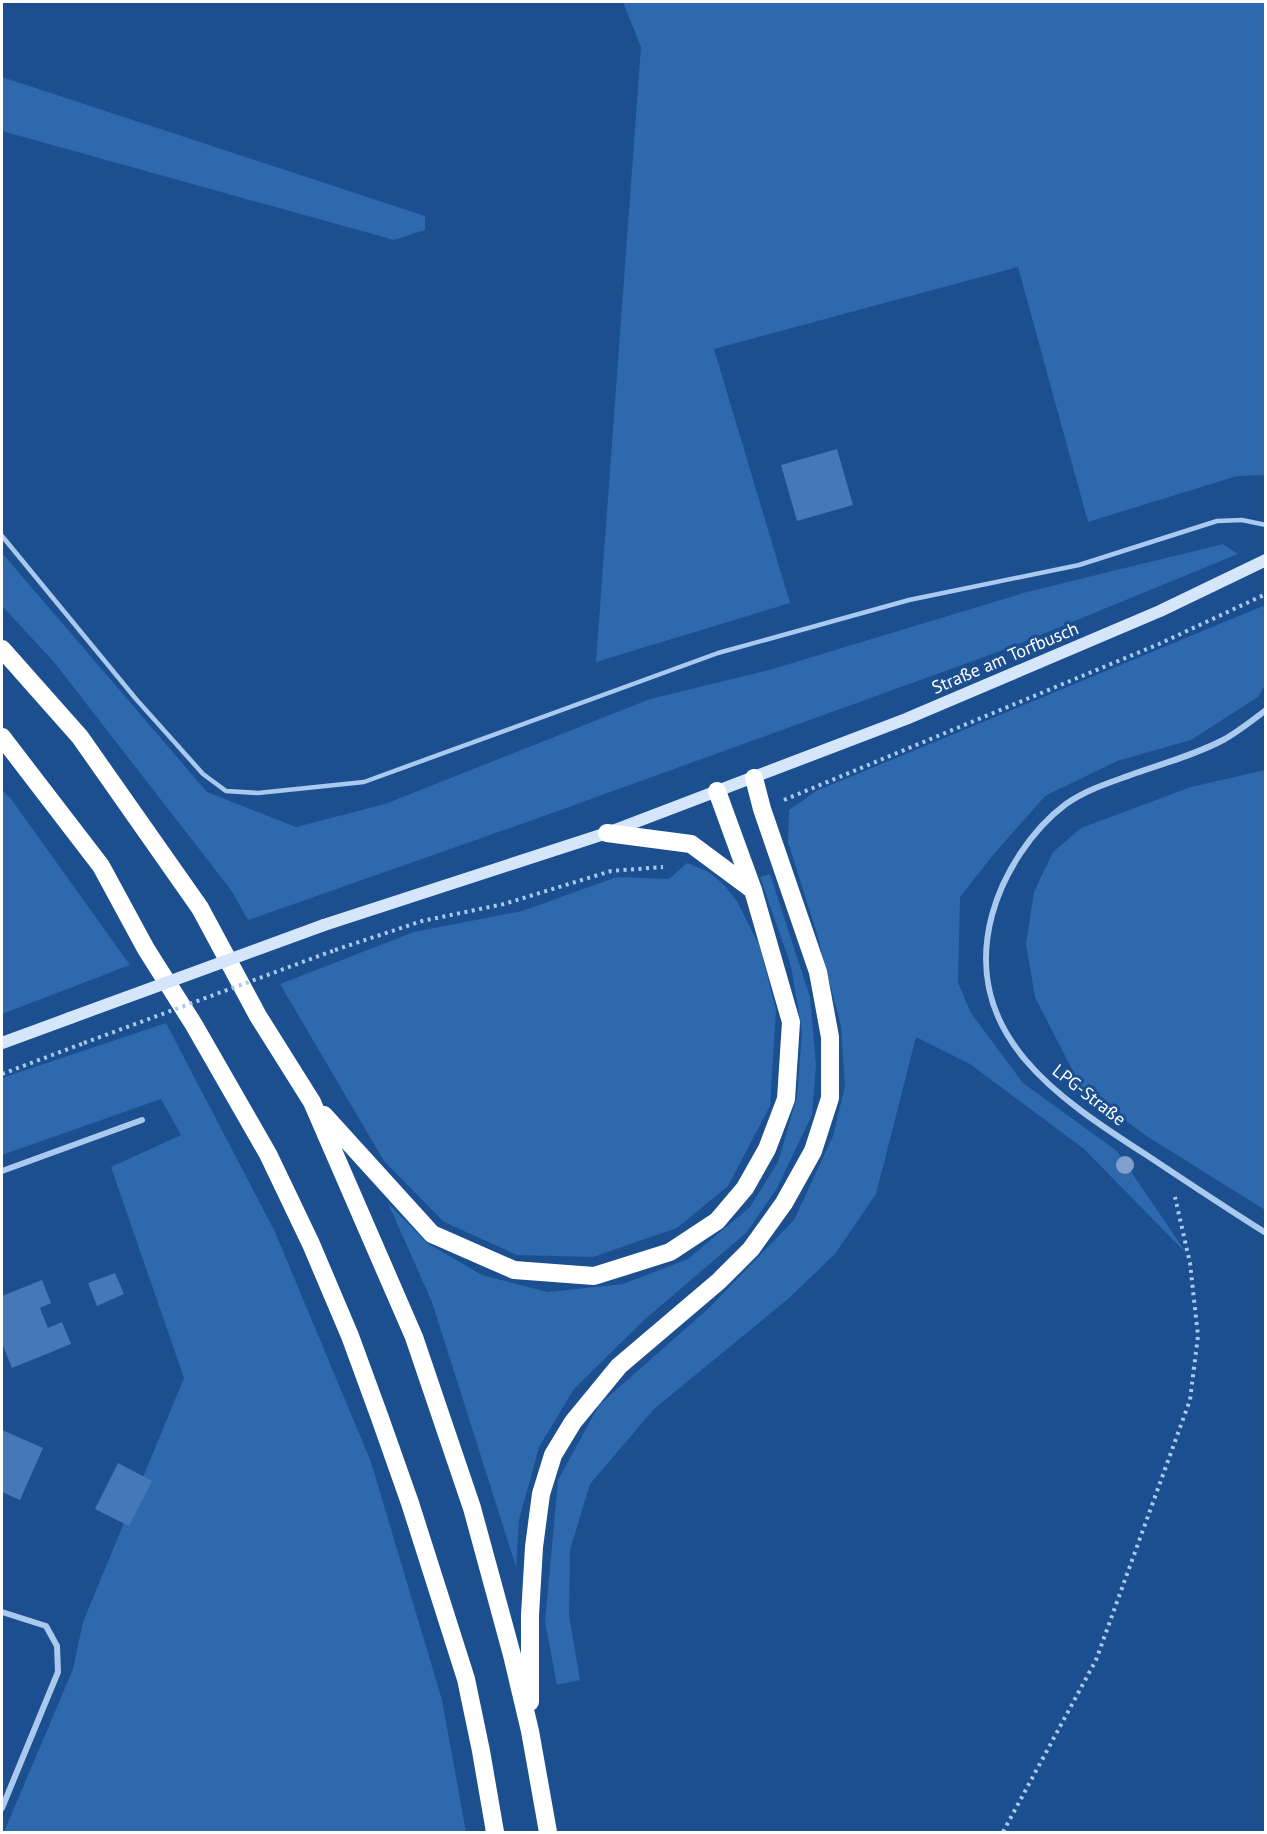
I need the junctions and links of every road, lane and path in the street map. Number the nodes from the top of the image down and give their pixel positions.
1 (1266, 525) edge
2 (2, 536) edge
3 (1265, 561) edge
4 (1266, 594) edge
5 (2, 649) edge
6 (1266, 710) edge
7 (2, 737) edge
8 (2, 746) edge
9 (18, 757) junction
10 (754, 778) junction
11 (812, 788) dead end
12 (717, 791) junction
13 (607, 833) junction
14 (671, 866) dead end
15 (753, 890) junction
16 (2, 1043) edge
17 (2, 1074) edge
18 (312, 1102) junction
19 (142, 1120) dead end
20 (1169, 1170) junction
21 (2, 1171) edge
22 (1266, 1233) edge
23 (2, 1612) edge
24 (530, 1731) junction
25 (2, 1808) edge
26 (495, 1833) edge
27 (548, 1833) edge
28 (1004, 1833) edge

1 - 2 lane
3 - 10 street, Straße am Torfbusch
4 - 11 path
5 - 18 highway
6 - 20 street, LPG-Straße
7 - 9 highway
8 - 9 highway
9 - 26 highway
10 - 12 street, Straße am Torfbusch
10 - 24 highway
12 - 13 street, Straße am Torfbusch
12 - 15 highway
13 - 15 highway
13 - 16 street, Straße am Torfbusch, bridge
14 - 17 path, bridge
15 - 18 highway
18 - 24 highway
19 - 21 street
20 - 22 street, LPG-Straße
20 - 28 path
23 - 25 street
24 - 27 highway

